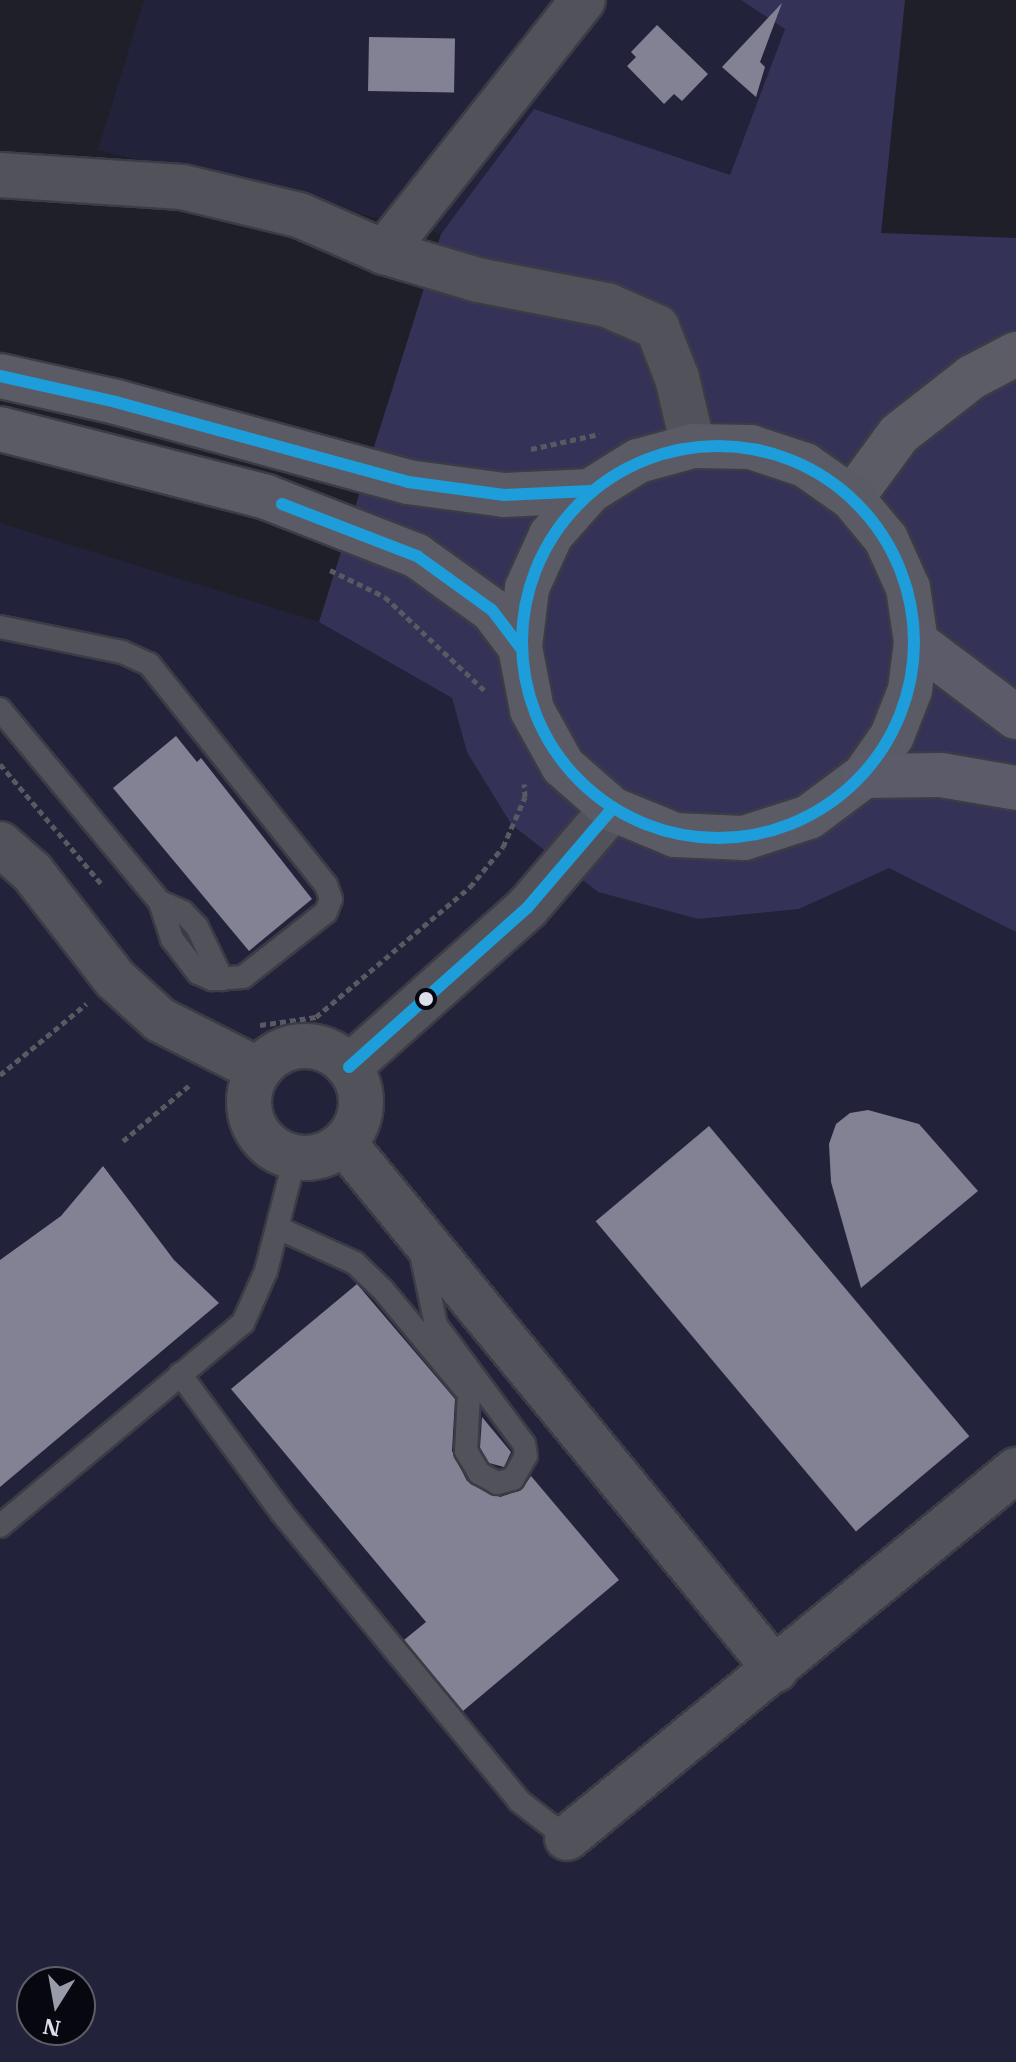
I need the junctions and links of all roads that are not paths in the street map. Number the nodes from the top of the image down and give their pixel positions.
1 (583, 0) edge
2 (0, 175) edge
3 (384, 252) junction
4 (1016, 354) edge
5 (0, 376) edge
6 (0, 429) edge
7 (693, 446) junction
8 (590, 491) junction
9 (852, 498) junction
10 (0, 627) edge
11 (916, 642) junction
12 (520, 647) junction
13 (0, 709) edge
14 (1016, 717) edge
15 (864, 776) junction
16 (1016, 788) edge
17 (612, 809) junction
18 (0, 844) edge
19 (349, 1067) junction
20 (259, 1070) junction
21 (344, 1143) junction
22 (295, 1157) junction
23 (278, 1228) junction
24 (417, 1232) junction
25 (180, 1374) junction
26 (1016, 1470) edge
27 (0, 1526) edge
28 (776, 1670) junction
29 (567, 1838) joint

1 - 3 street
2 - 3 street
3 - 7 street
4 - 9 main road
5 - 8 main road
6 - 12 main road
7 - 8 main road
7 - 9 main road
8 - 12 main road
9 - 11 main road
10 - 13 lane
11 - 14 highway
11 - 15 main road
12 - 17 main road
15 - 16 highway
15 - 17 main road
17 - 19 street
18 - 20 street
19 - 20 street
19 - 21 street
20 - 22 street
21 - 22 street
21 - 24 street
22 - 23 lane
23 - 24 lane
23 - 25 lane
24 - 28 street
25 - 27 lane
25 - 29 lane
26 - 28 street
28 - 29 street

